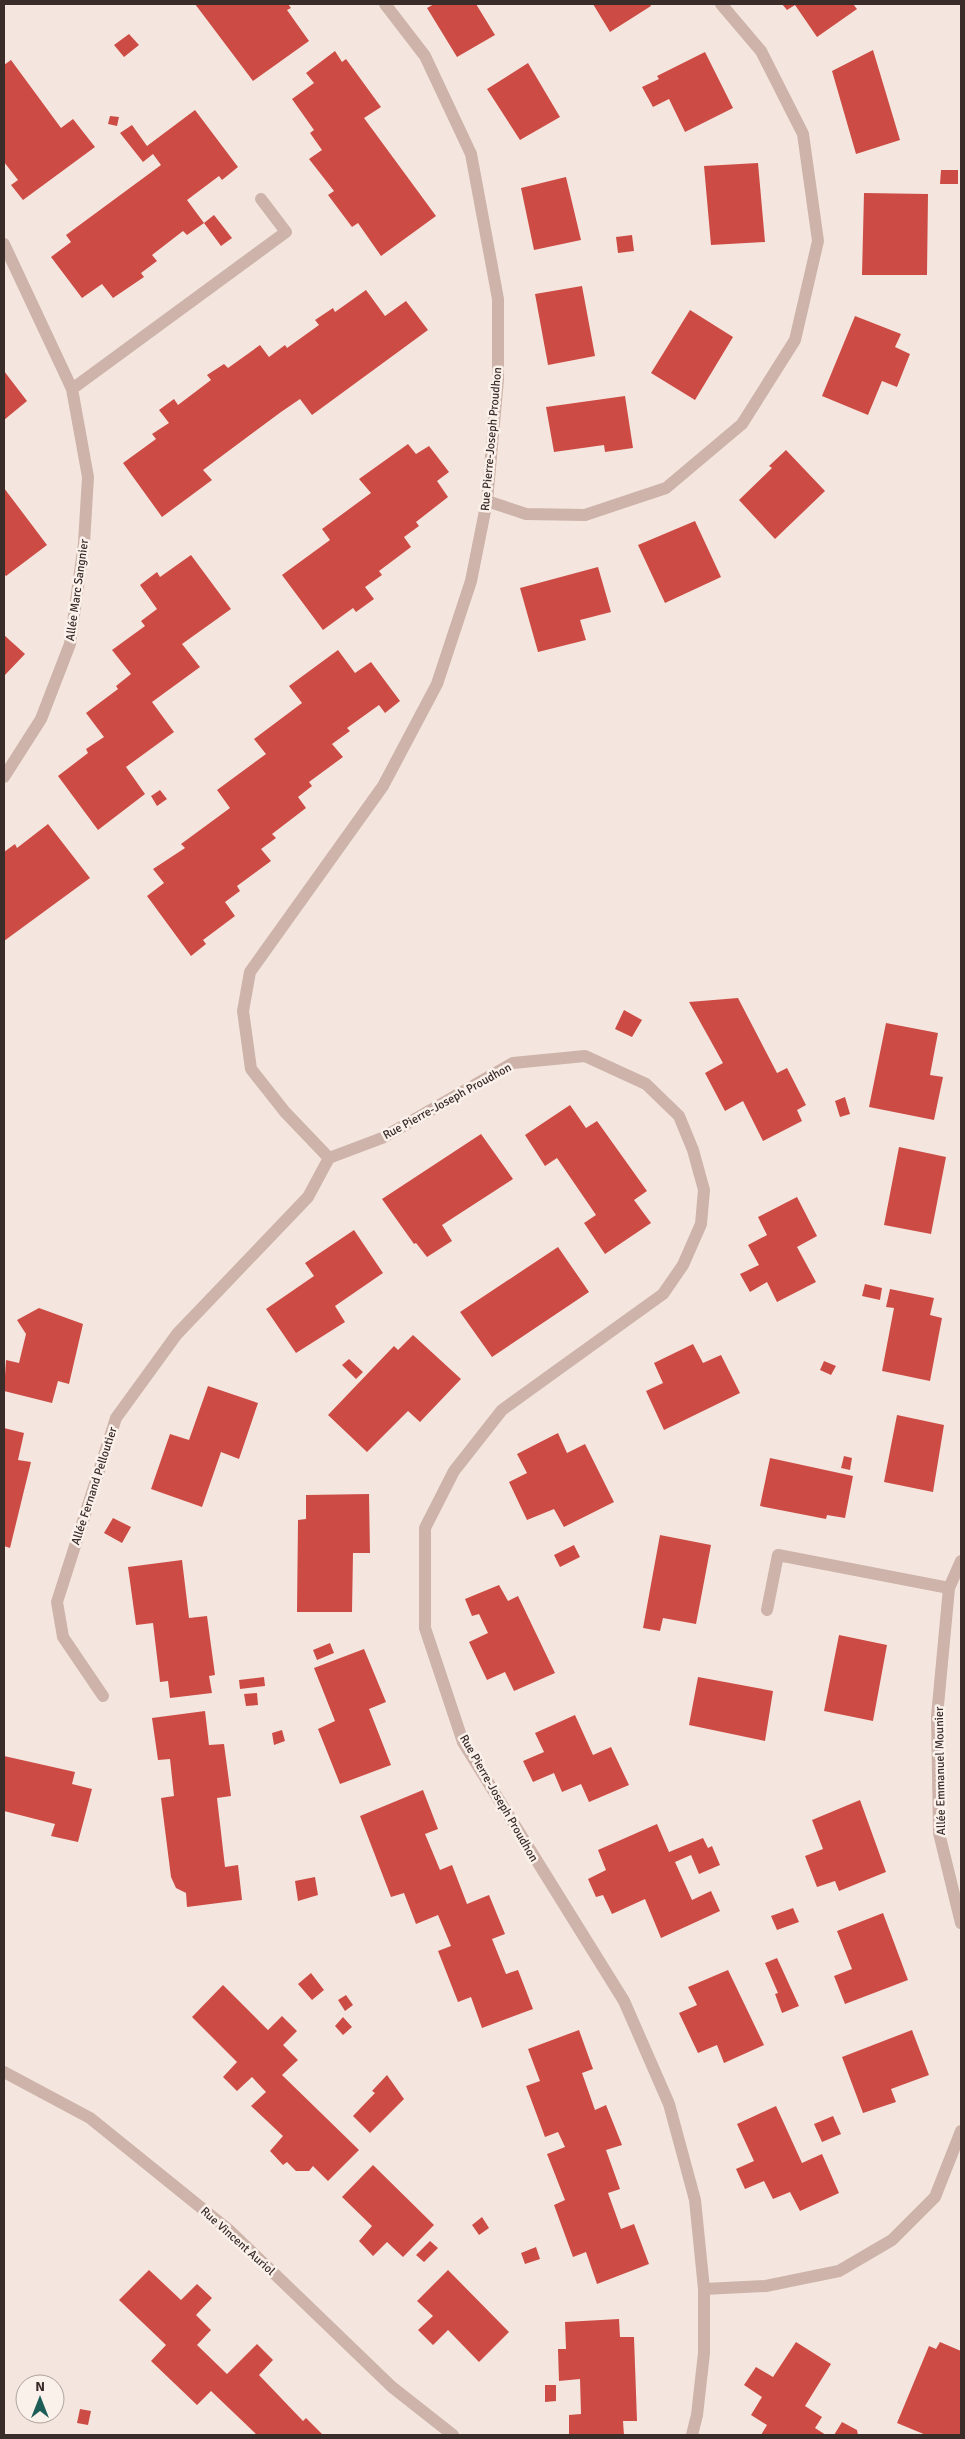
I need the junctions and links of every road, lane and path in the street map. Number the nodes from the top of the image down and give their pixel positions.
1 (385, 4) edge
2 (721, 4) edge
3 (261, 199) dead end
4 (4, 244) edge
5 (72, 389) junction
6 (487, 501) junction
7 (4, 777) edge
8 (329, 1158) junction
9 (961, 1561) edge
10 (949, 1588) junction
11 (767, 1610) dead end
12 (103, 1696) dead end
13 (961, 1923) edge
14 (4, 2072) edge
15 (961, 2131) edge
16 (704, 2289) junction
17 (453, 2435) edge
18 (692, 2435) edge

1 - 6 street, Rue Pierre-Joseph Proudhon
2 - 6 street
3 - 5 street
4 - 5 street, Allée Marc Sangnier
5 - 7 street, Allée Marc Sangnier
6 - 8 street, Rue Pierre-Joseph Proudhon
8 - 12 street, Allée Fernand Pelloutier
8 - 16 street, Rue Pierre-Joseph Proudhon
9 - 10 street, Allée Emmanuel Mounier
10 - 11 street
10 - 13 street, Allée Emmanuel Mounier
14 - 17 street, Rue Vincent Auriol
15 - 16 street
16 - 18 street, Rue Pierre-Joseph Proudhon

